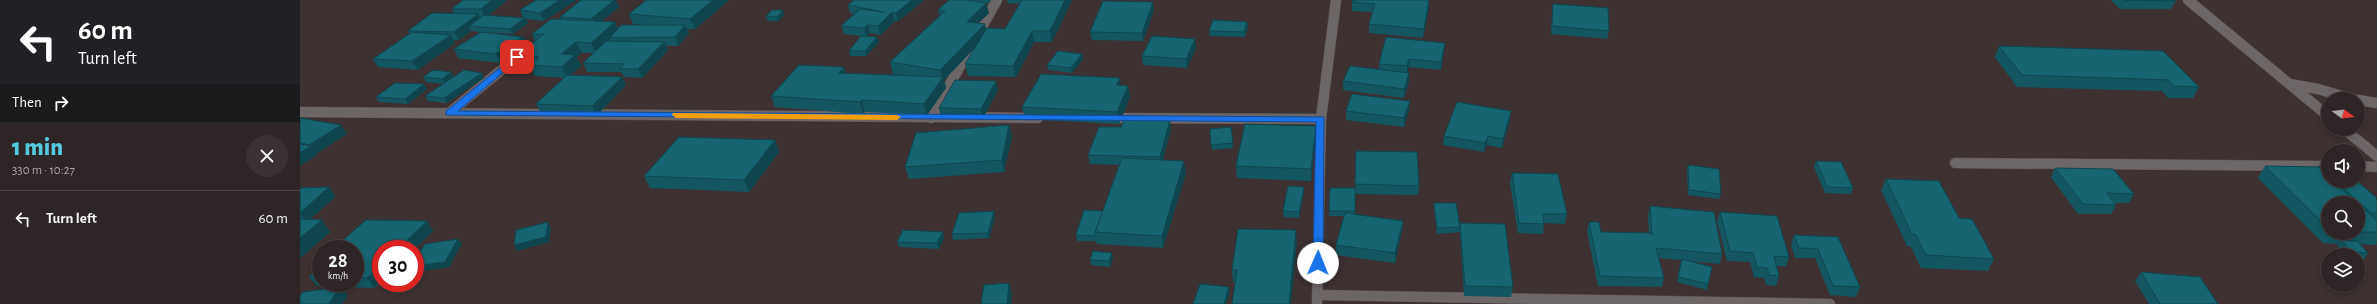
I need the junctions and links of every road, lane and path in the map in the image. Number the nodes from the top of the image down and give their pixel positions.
1 (997, 0) edge
2 (1336, 0) edge
3 (2188, 0) edge
4 (532, 44) edge
5 (2290, 84) junction
6 (2328, 92) edge
7 (2365, 101) edge
8 (2377, 103) edge
9 (2321, 110) edge
10 (300, 112) edge
11 (450, 113) junction
12 (931, 118) junction
13 (1045, 118) edge
14 (1100, 118) edge
15 (1321, 119) junction
16 (2353, 136) edge
17 (2377, 156) edge
18 (1955, 163) dead end
19 (2321, 166) edge
20 (2365, 166) edge
21 (2377, 167) edge
22 (1317, 299) edge
23 (1830, 304) edge

1 - 12 street
2 - 15 street
3 - 5 street
4 - 11 street
5 - 6 street
5 - 9 street
7 - 8 street
10 - 11 street
11 - 12 street
12 - 13 street
14 - 15 street
15 - 22 street
16 - 17 street
18 - 19 street
20 - 21 street
22 - 23 street

